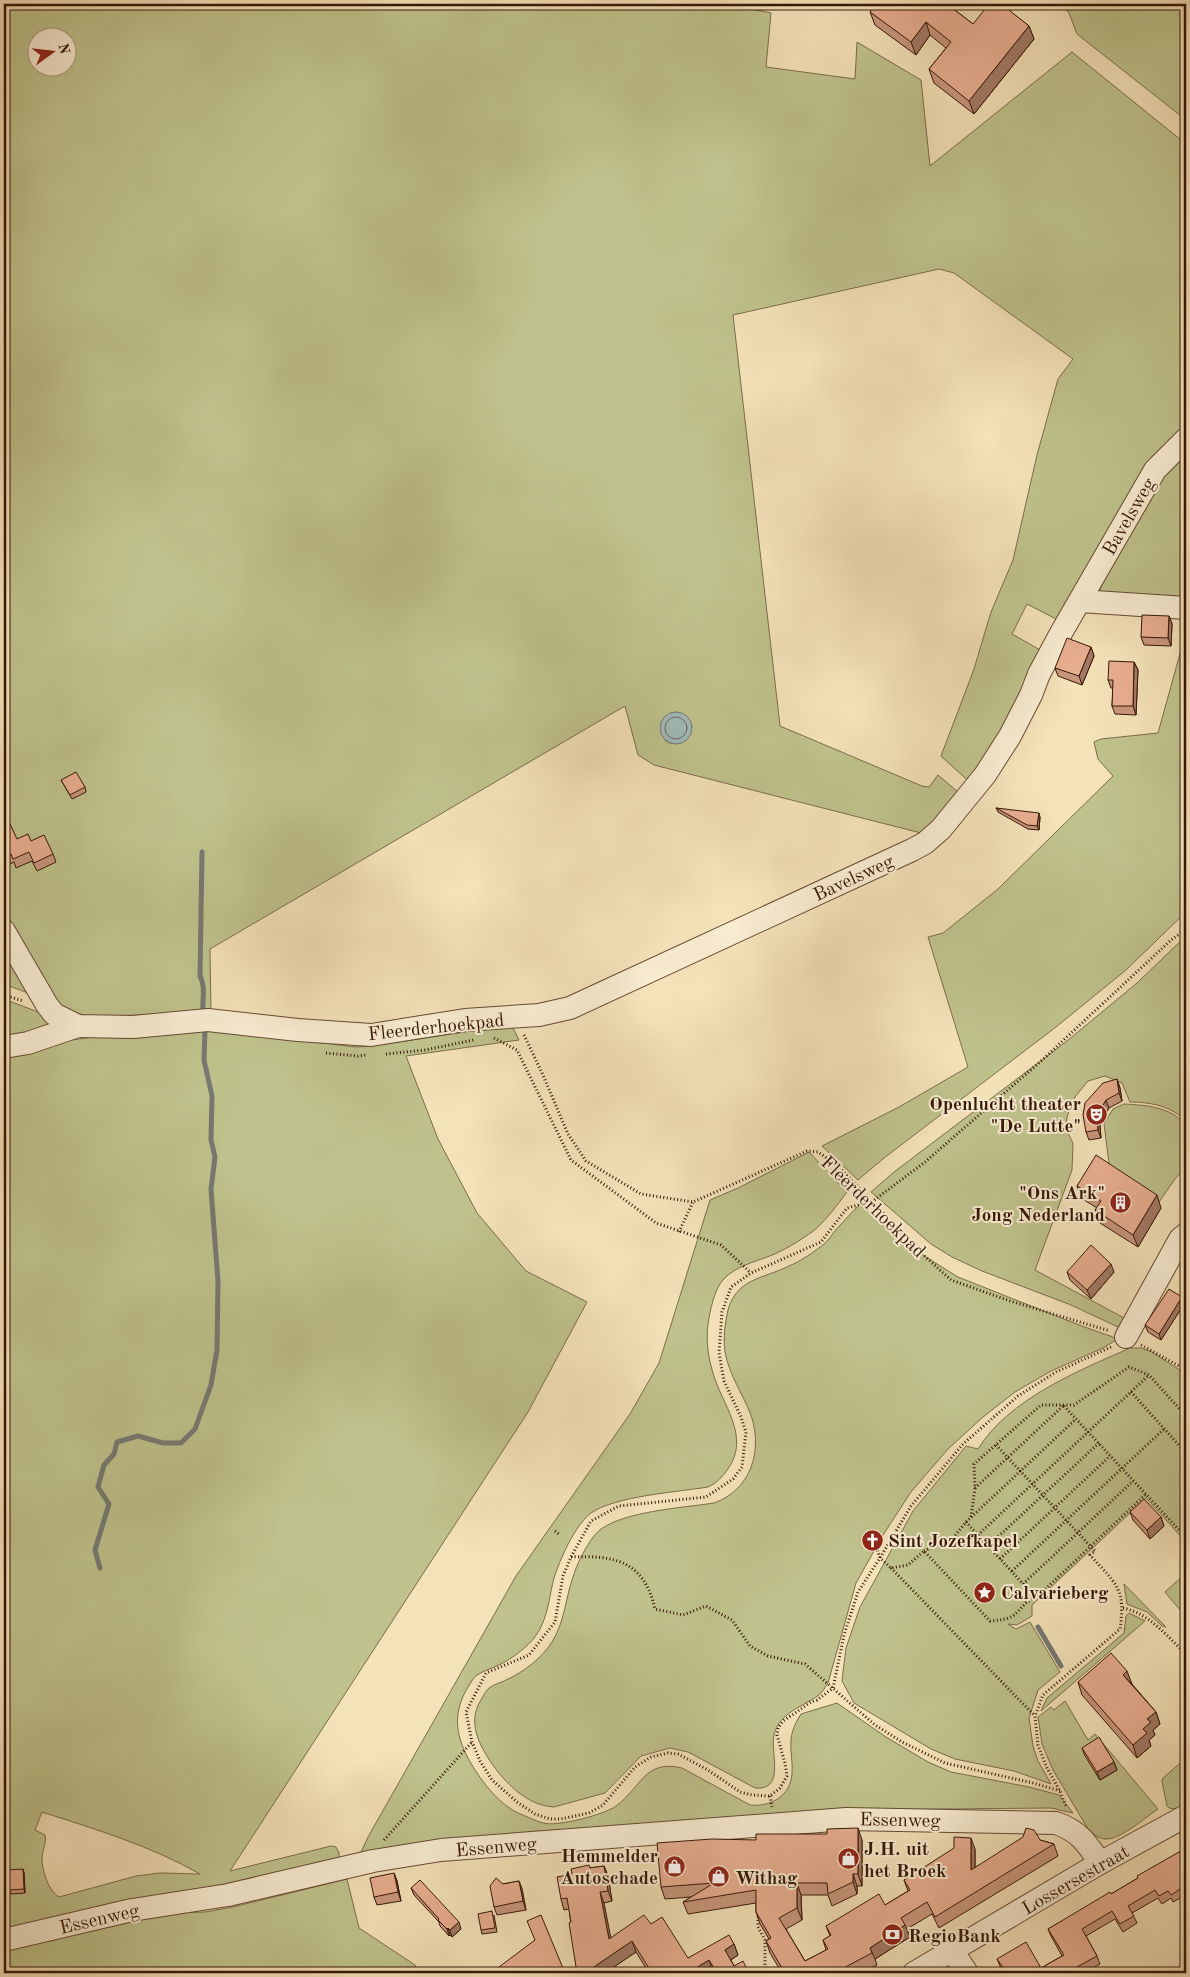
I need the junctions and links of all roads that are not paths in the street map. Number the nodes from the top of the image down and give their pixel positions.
1 (1186, 439) edge
2 (1080, 601) junction
3 (1186, 608) edge
4 (4, 931) edge
5 (514, 1018) joint
6 (78, 1026) junction
7 (4, 1047) edge
8 (1186, 1234) edge
9 (1126, 1337) road end
10 (1186, 1816) edge
11 (1100, 1864) junction
12 (4, 1940) edge
13 (952, 1950) junction
14 (914, 1973) edge
15 (967, 1973) edge

1 - 2 street, Bavelsweg
2 - 3 street
2 - 5 street, Bavelsweg
4 - 6 street, Fleerderhoekpad
5 - 6 street, Fleerderhoekpad
6 - 7 street, Fleerderhoekpad
8 - 9 street
10 - 11 street, Lossersestraat
11 - 12 street, Essenweg
11 - 13 street, Lossersestraat
13 - 14 street, Lossersestraat
13 - 15 street

